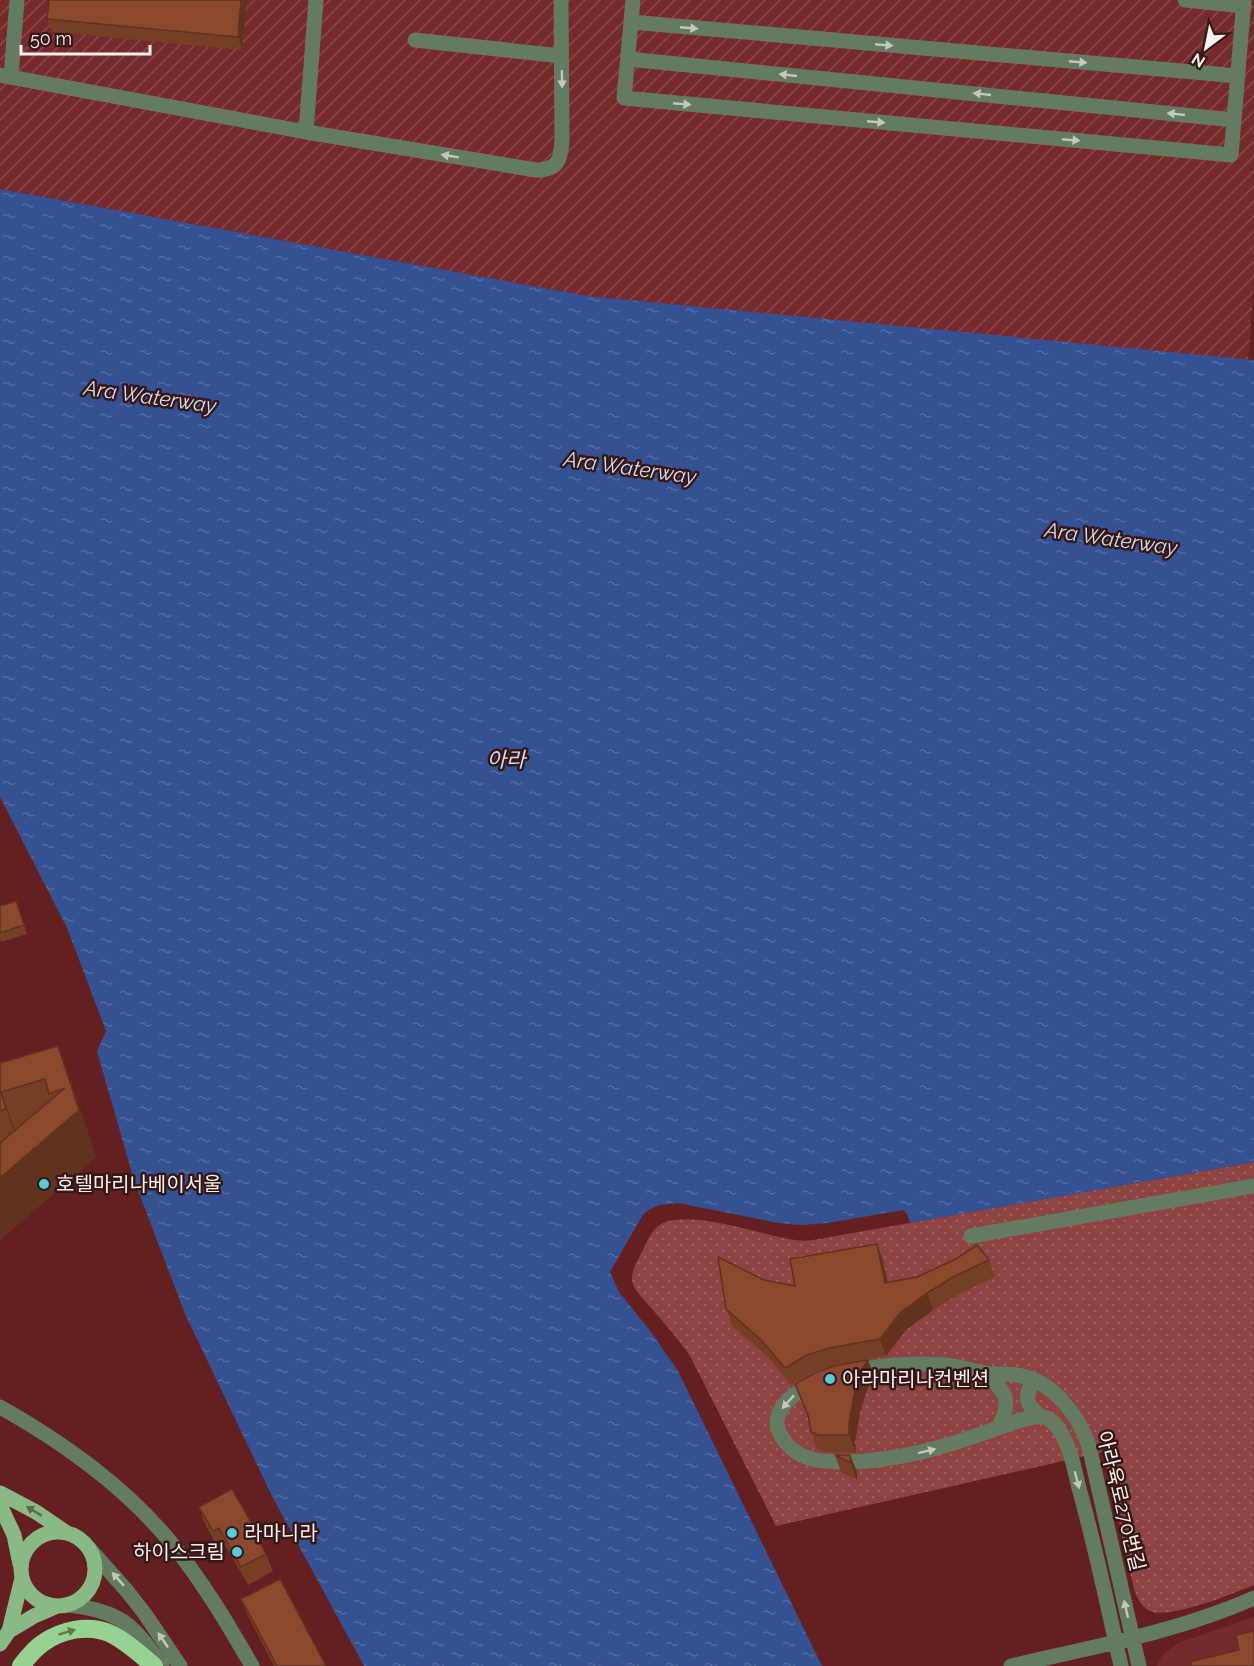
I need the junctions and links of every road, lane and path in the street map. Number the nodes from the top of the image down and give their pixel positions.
1 (17, 0) edge
2 (316, 0) edge
3 (561, 0) edge
4 (633, 0) edge
5 (1185, 0) edge
6 (1244, 3) edge
7 (631, 22) junction
8 (415, 40) dead end
9 (561, 56) junction
10 (628, 59) junction
11 (6, 76) edge
12 (1238, 76) junction
13 (1234, 120) junction
14 (306, 132) junction
15 (1254, 1186) edge
16 (971, 1236) dead end
17 (984, 1373) junction
18 (1034, 1380) junction
19 (0, 1407) edge
20 (1041, 1417) junction
21 (998, 1428) junction
22 (1085, 1435) junction
23 (1066, 1444) junction
24 (0, 1493) edge
25 (0, 1505) edge
26 (67, 1533) junction
27 (88, 1547) junction
28 (21, 1572) junction
29 (1254, 1598) edge
30 (63, 1606) junction
31 (9, 1631) junction
32 (1133, 1638) junction
33 (1116, 1642) junction
34 (0, 1644) edge
35 (21, 1666) edge
36 (154, 1666) edge
37 (162, 1666) edge
38 (180, 1666) edge
39 (252, 1666) edge
40 (1011, 1666) edge
41 (1121, 1666) edge
42 (1139, 1666) edge

1 - 11 street
2 - 14 street
3 - 9 street
4 - 7 street
5 - 6 street
6 - 12 street
7 - 10 street
7 -> 12 street
8 - 9 street
9 -> 14 street
13 -> 10 street
10 -> 13 street
11 - 14 street
12 - 13 street
15 - 16 street
17 - 18 street, 아라육로270번길
17 - 21 street
17 -> 21 street, 아라육로270번길
18 - 20 street, 아라육로270번길
18 - 22 street, 아라육로270번길
19 - 39 street
20 - 21 street
20 - 23 street, 아라육로270번길
22 - 23 street
32 -> 22 street, 아라육로270번길
23 -> 33 street, 아라육로270번길
26 -> 24 main road
25 - 28 main road
26 - 27 main road
26 - 28 main road
27 - 30 main road
38 -> 27 street
28 - 30 main road
28 - 31 main road
29 - 32 street
30 - 31 main road
30 - 37 street
31 - 34 main road
32 - 33 street
32 - 42 street, 아라육로270번길
33 - 40 street
33 - 41 street, 아라육로270번길
35 -> 36 highway

